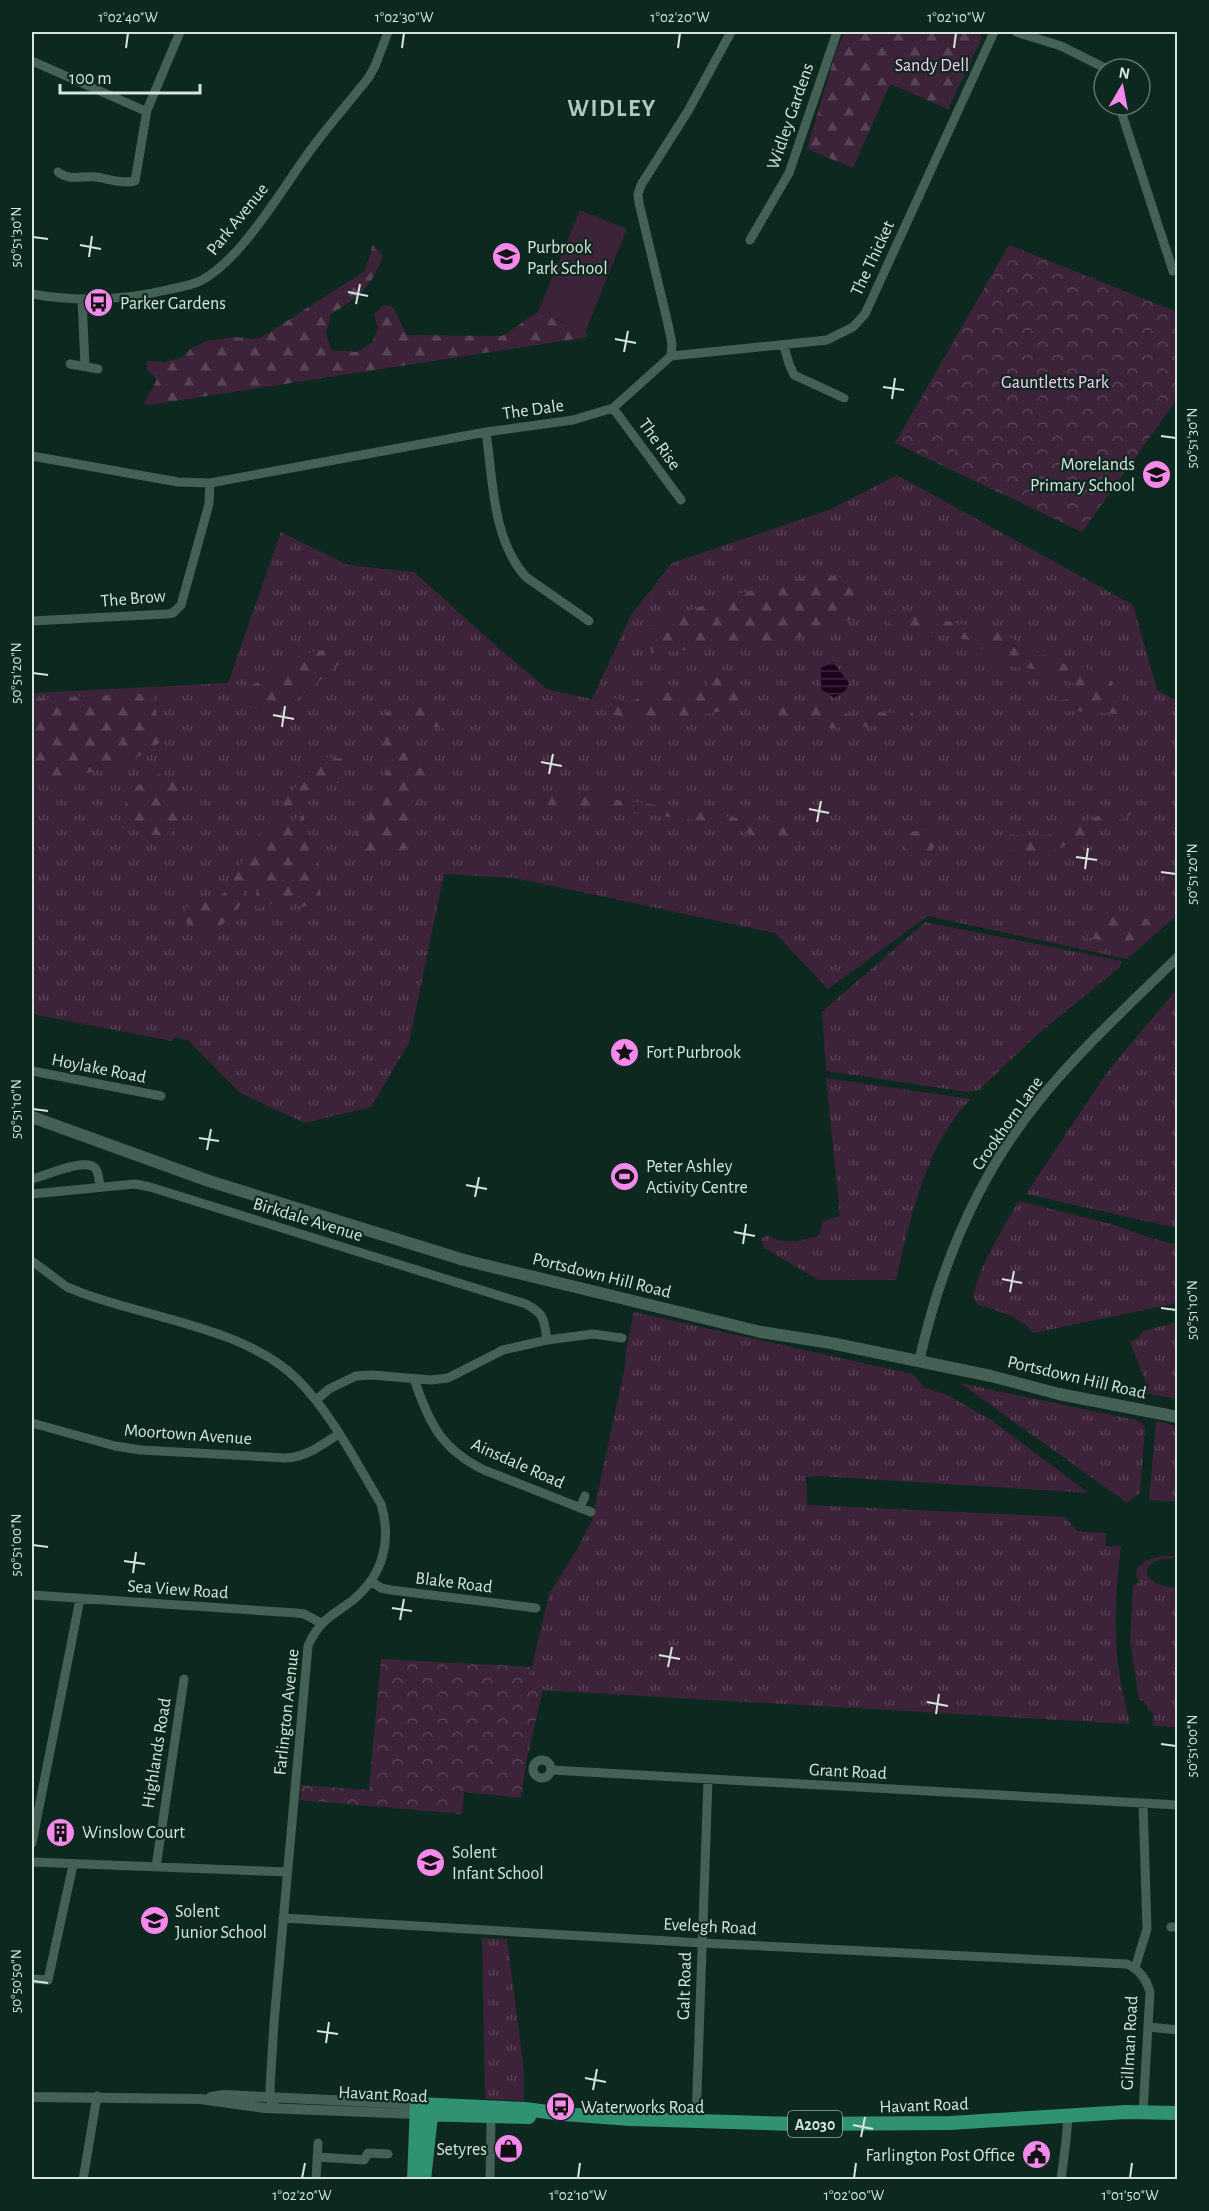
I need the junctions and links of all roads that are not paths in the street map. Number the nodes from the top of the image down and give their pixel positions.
1 (180, 32) edge
2 (388, 32) edge
3 (731, 32) edge
4 (837, 32) edge
5 (994, 32) edge
6 (1016, 32) edge
7 (32, 61) edge
8 (1092, 62) edge
9 (147, 110) junction
10 (1123, 117) edge
11 (58, 172) dead end
12 (750, 240) dead end
13 (1173, 271) dead end
14 (32, 294) edge
15 (82, 299) junction
16 (784, 346) junction
17 (671, 357) junction
18 (70, 364) dead end
19 (85, 366) junction
20 (98, 369) dead end
21 (844, 398) dead end
22 (613, 408) junction
23 (486, 432) junction
24 (32, 456) edge
25 (210, 483) junction
26 (681, 501) dead end
27 (32, 621) edge
28 (589, 621) dead end
29 (1178, 957) edge
30 (32, 1071) edge
31 (161, 1096) dead end
32 (32, 1117) edge
33 (32, 1179) edge
34 (100, 1186) junction
35 (32, 1194) edge
36 (32, 1261) edge
37 (622, 1338) dead end
38 (547, 1340) junction
39 (919, 1362) junction
40 (414, 1379) junction
41 (316, 1400) junction
42 (1178, 1418) edge
43 (32, 1423) edge
44 (339, 1434) junction
45 (585, 1496) dead end
46 (580, 1508) junction
47 (591, 1512) dead end
48 (371, 1581) junction
49 (32, 1595) edge
50 (81, 1599) junction
51 (536, 1608) dead end
52 (321, 1623) junction
53 (184, 1679) dead end
54 (551, 1770) dead end
55 (708, 1780) junction
56 (1143, 1803) junction
57 (1178, 1805) edge
58 (32, 1843) edge
59 (32, 1862) edge
60 (73, 1865) junction
61 (156, 1867) junction
62 (286, 1872) junction
63 (283, 1918) junction
64 (702, 1943) junction
65 (1135, 1968) junction
66 (32, 1979) edge
67 (1149, 2027) junction
68 (1178, 2031) edge
69 (32, 2097) edge
70 (97, 2097) junction
71 (270, 2097) junction
72 (201, 2099) junction
73 (276, 2107) junction
74 (417, 2109) junction
75 (432, 2109) junction
76 (1143, 2112) junction
77 (1178, 2113) edge
78 (563, 2114) junction
79 (1068, 2116) junction
80 (491, 2117) junction
81 (696, 2121) junction
82 (318, 2143) dead end
83 (388, 2154) dead end
84 (317, 2157) junction
85 (83, 2180) edge
86 (316, 2180) edge
87 (414, 2180) edge
88 (424, 2180) edge
89 (490, 2180) edge
90 (1061, 2180) edge

1 - 9 street
2 - 15 street, Park Avenue
3 - 17 street
4 - 12 street, Widley Gardens
5 - 16 street, The Thicket
6 - 8 street
7 - 9 street
9 - 11 street
10 - 13 street
14 - 15 street, Park Avenue
15 - 19 street
16 - 17 street, The Thicket
16 - 21 street
17 - 22 street, The Dale
18 - 19 street
19 - 20 street
22 - 23 street, The Dale
22 - 26 street, The Rise
23 - 25 street, The Dale
23 - 28 street
24 - 25 street, The Dale
25 - 27 street, The Brow
29 - 39 street, Crookhorn Lane
30 - 31 street, Hoylake Road
32 - 39 main road, Portsdown Hill Road
33 - 34 street
34 - 35 street, Birkdale Avenue
34 - 38 street, Birkdale Avenue
36 - 41 street, Farlington Avenue
37 - 38 street
38 - 40 street
39 - 42 main road, Portsdown Hill Road
40 - 41 street
40 - 46 street, Ainsdale Road
41 - 44 street, Farlington Avenue
43 - 44 street, Moortown Avenue
44 - 48 street, Farlington Avenue
45 - 46 street, Ainsdale Road
46 - 47 street, Ainsdale Road
48 - 51 street, Blake Road
48 - 52 street, Farlington Avenue
49 - 50 street, Sea View Road
50 - 52 street, Sea View Road
50 - 58 street
52 - 62 street, Farlington Avenue
53 - 61 street, Highlands Road
54 - 55 street, Grant Road
55 - 56 street, Grant Road
55 - 64 street, Galt Road
56 - 57 street, Grant Road
56 - 65 street
59 - 60 street
60 - 61 street
60 - 66 street
61 - 62 street
62 - 63 street, Farlington Avenue
63 - 64 street, Evelegh Road
63 - 71 street, Farlington Avenue
64 - 65 street, Evelegh Road
64 - 81 street, Galt Road
65 - 67 street, Gillman Road
67 - 68 street
67 - 76 street, Gillman Road
69 - 70 street, Havant Road
70 - 72 street, Havant Road
70 - 85 street
71 - 72 street, Havant Road
71 - 73 street
71 - 74 street, Havant Road
72 - 73 street, Havant Road
73 - 74 street, Havant Road
74 - 75 main road, Havant Road / A2030
74 - 87 main road
75 - 78 main road, Havant Road / A2030
75 - 80 main road, Havant Road / A2030
75 - 88 main road
76 - 77 main road, Havant Road / A2030
76 - 79 main road, Havant Road / A2030
78 - 80 main road, Havant Road / A2030
78 - 81 main road, Havant Road / A2030
79 - 81 main road, Havant Road / A2030
79 - 90 street
80 - 89 street
82 - 84 street
83 - 84 street
84 - 86 street

